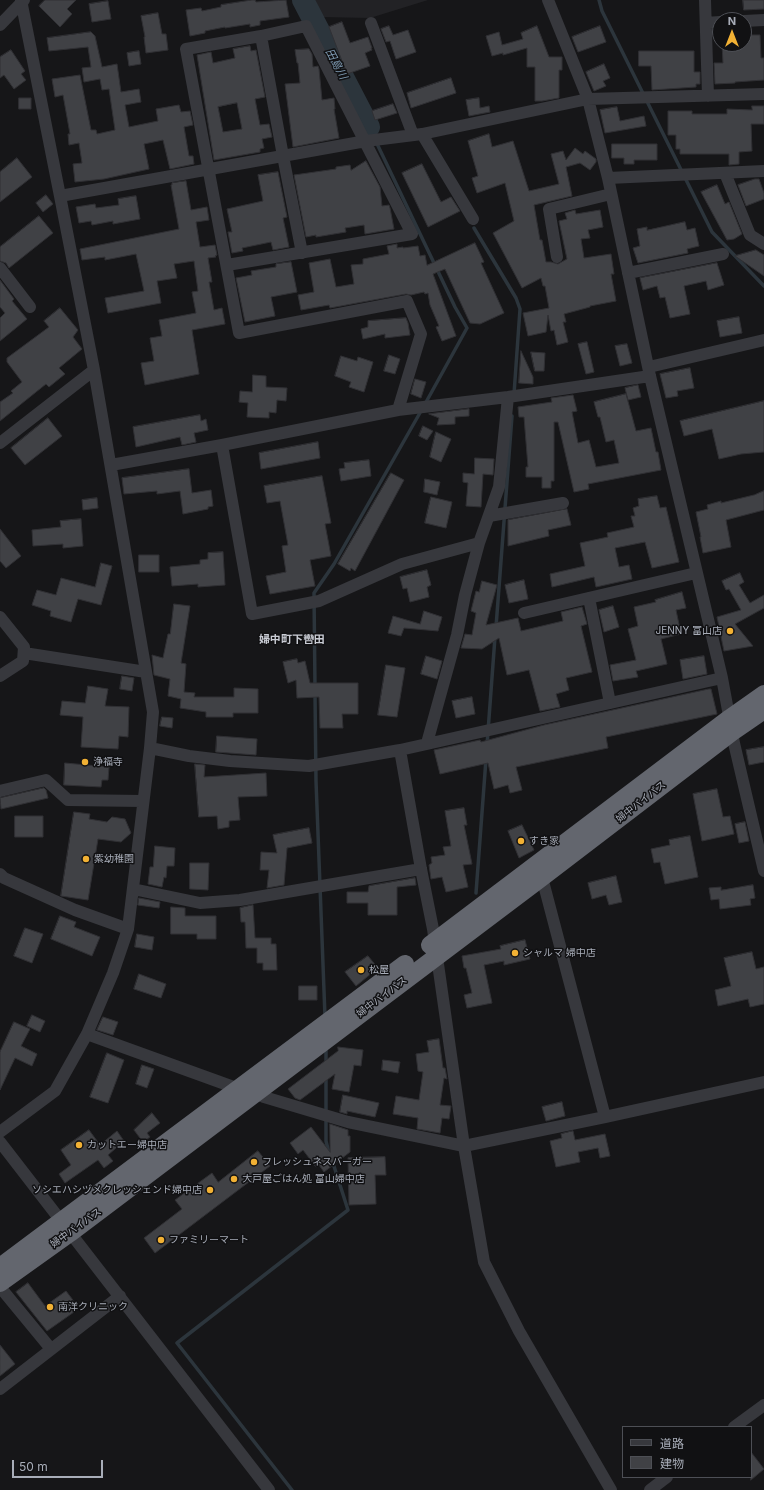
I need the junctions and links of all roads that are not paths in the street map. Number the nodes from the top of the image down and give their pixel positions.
1 (548, 0) edge
2 (705, 0) edge
3 (22, 1) edge
4 (764, 20) edge
5 (752, 21) edge
6 (372, 23) dead end
7 (706, 23) junction
8 (712, 23) edge
9 (0, 25) edge
10 (261, 36) junction
11 (764, 94) edge
12 (708, 96) junction
13 (588, 99) junction
14 (418, 134) junction
15 (366, 142) junction
16 (283, 156) junction
17 (208, 170) junction
18 (764, 171) edge
19 (725, 173) junction
20 (608, 178) junction
21 (612, 194) junction
22 (60, 196) junction
23 (473, 219) dead end
24 (764, 244) edge
25 (302, 253) junction
26 (722, 254) dead end
27 (557, 257) dead end
28 (227, 266) junction
29 (0, 268) edge
30 (628, 273) junction
31 (30, 307) dead end
32 (764, 340) edge
33 (94, 370) junction
34 (649, 371) junction
35 (508, 397) junction
36 (398, 410) junction
37 (0, 443) edge
38 (222, 445) junction
39 (111, 465) junction
40 (563, 503) dead end
41 (488, 516) junction
42 (479, 543) junction
43 (696, 572) junction
44 (589, 598) junction
45 (524, 613) dead end
46 (0, 616) edge
47 (24, 653) junction
48 (146, 672) junction
49 (0, 676) edge
50 (722, 678) junction
51 (764, 694) edge
52 (610, 703) junction
53 (764, 710) edge
54 (731, 725) junction
55 (427, 743) junction
56 (150, 748) junction
57 (400, 750) junction
58 (0, 791) edge
59 (142, 802) junction
60 (421, 869) junction
61 (764, 871) edge
62 (0, 874) edge
63 (541, 878) junction
64 (133, 888) junction
65 (128, 929) junction
66 (436, 949) junction
67 (87, 1034) junction
68 (764, 1082) edge
69 (247, 1091) junction
70 (605, 1117) junction
71 (0, 1132) edge
72 (0, 1142) edge
73 (464, 1146) junction
74 (65, 1227) junction
75 (0, 1267) edge
76 (0, 1283) edge
77 (0, 1287) edge
78 (120, 1296) junction
79 (51, 1349) junction
80 (0, 1389) edge
81 (764, 1405) edge
82 (735, 1426) edge
83 (666, 1478) edge
84 (269, 1490) edge
85 (611, 1490) edge
86 (650, 1490) edge

1 - 13 street
2 - 7 street
3 - 9 street
3 - 22 street
4 - 5 street
6 - 14 street
7 - 8 street
7 - 12 street
10 - 15 street
10 - 16 street
10 - 17 street
11 - 12 street
12 - 13 street
13 - 14 street
13 - 20 street
14 - 15 street
14 - 23 street
15 - 16 street
15 - 25 street
16 - 17 street
16 - 25 street
17 - 22 street
17 - 28 street
18 - 19 street
19 - 20 street
19 - 24 street
20 - 21 street
21 - 27 street
21 - 30 street
22 - 33 street
25 - 28 street
26 - 30 street
28 - 36 street
29 - 31 street
30 - 34 street
32 - 34 street
33 - 37 street
33 - 39 street
34 - 35 street
34 - 43 street
35 - 36 street
35 - 41 street
36 - 38 street
38 - 39 street
38 - 42 street
39 - 48 street
40 - 41 street
41 - 42 street
42 - 55 street
43 - 44 street
43 - 50 street
44 - 45 street
44 - 52 street
46 - 47 street
47 - 48 street
47 - 49 street
48 - 56 street
50 - 52 street
50 - 54 street
51 - 54 highway, 婦中バイパス
52 - 55 street
53 - 54 highway, 婦中バイパス
54 - 61 street
54 - 63 highway, 婦中バイパス
54 - 66 highway, 婦中バイパス
55 - 57 street
56 - 57 street
56 - 59 street
57 - 60 street
58 - 59 street
59 - 64 street
60 - 64 street
60 - 66 street
62 - 65 street
63 - 66 highway, 婦中バイパス
63 - 70 street
64 - 65 street
65 - 67 street
66 - 69 highway, 婦中バイパス
66 - 73 street
67 - 69 street
67 - 71 street
68 - 70 street
69 - 73 street
69 - 74 highway, 婦中バイパス
70 - 73 street
72 - 74 street
73 - 85 street
74 - 75 highway, 婦中バイパス
74 - 76 highway, 婦中バイパス
74 - 78 street
77 - 79 street
78 - 79 street
78 - 84 street
79 - 80 street
81 - 82 street
83 - 86 street

